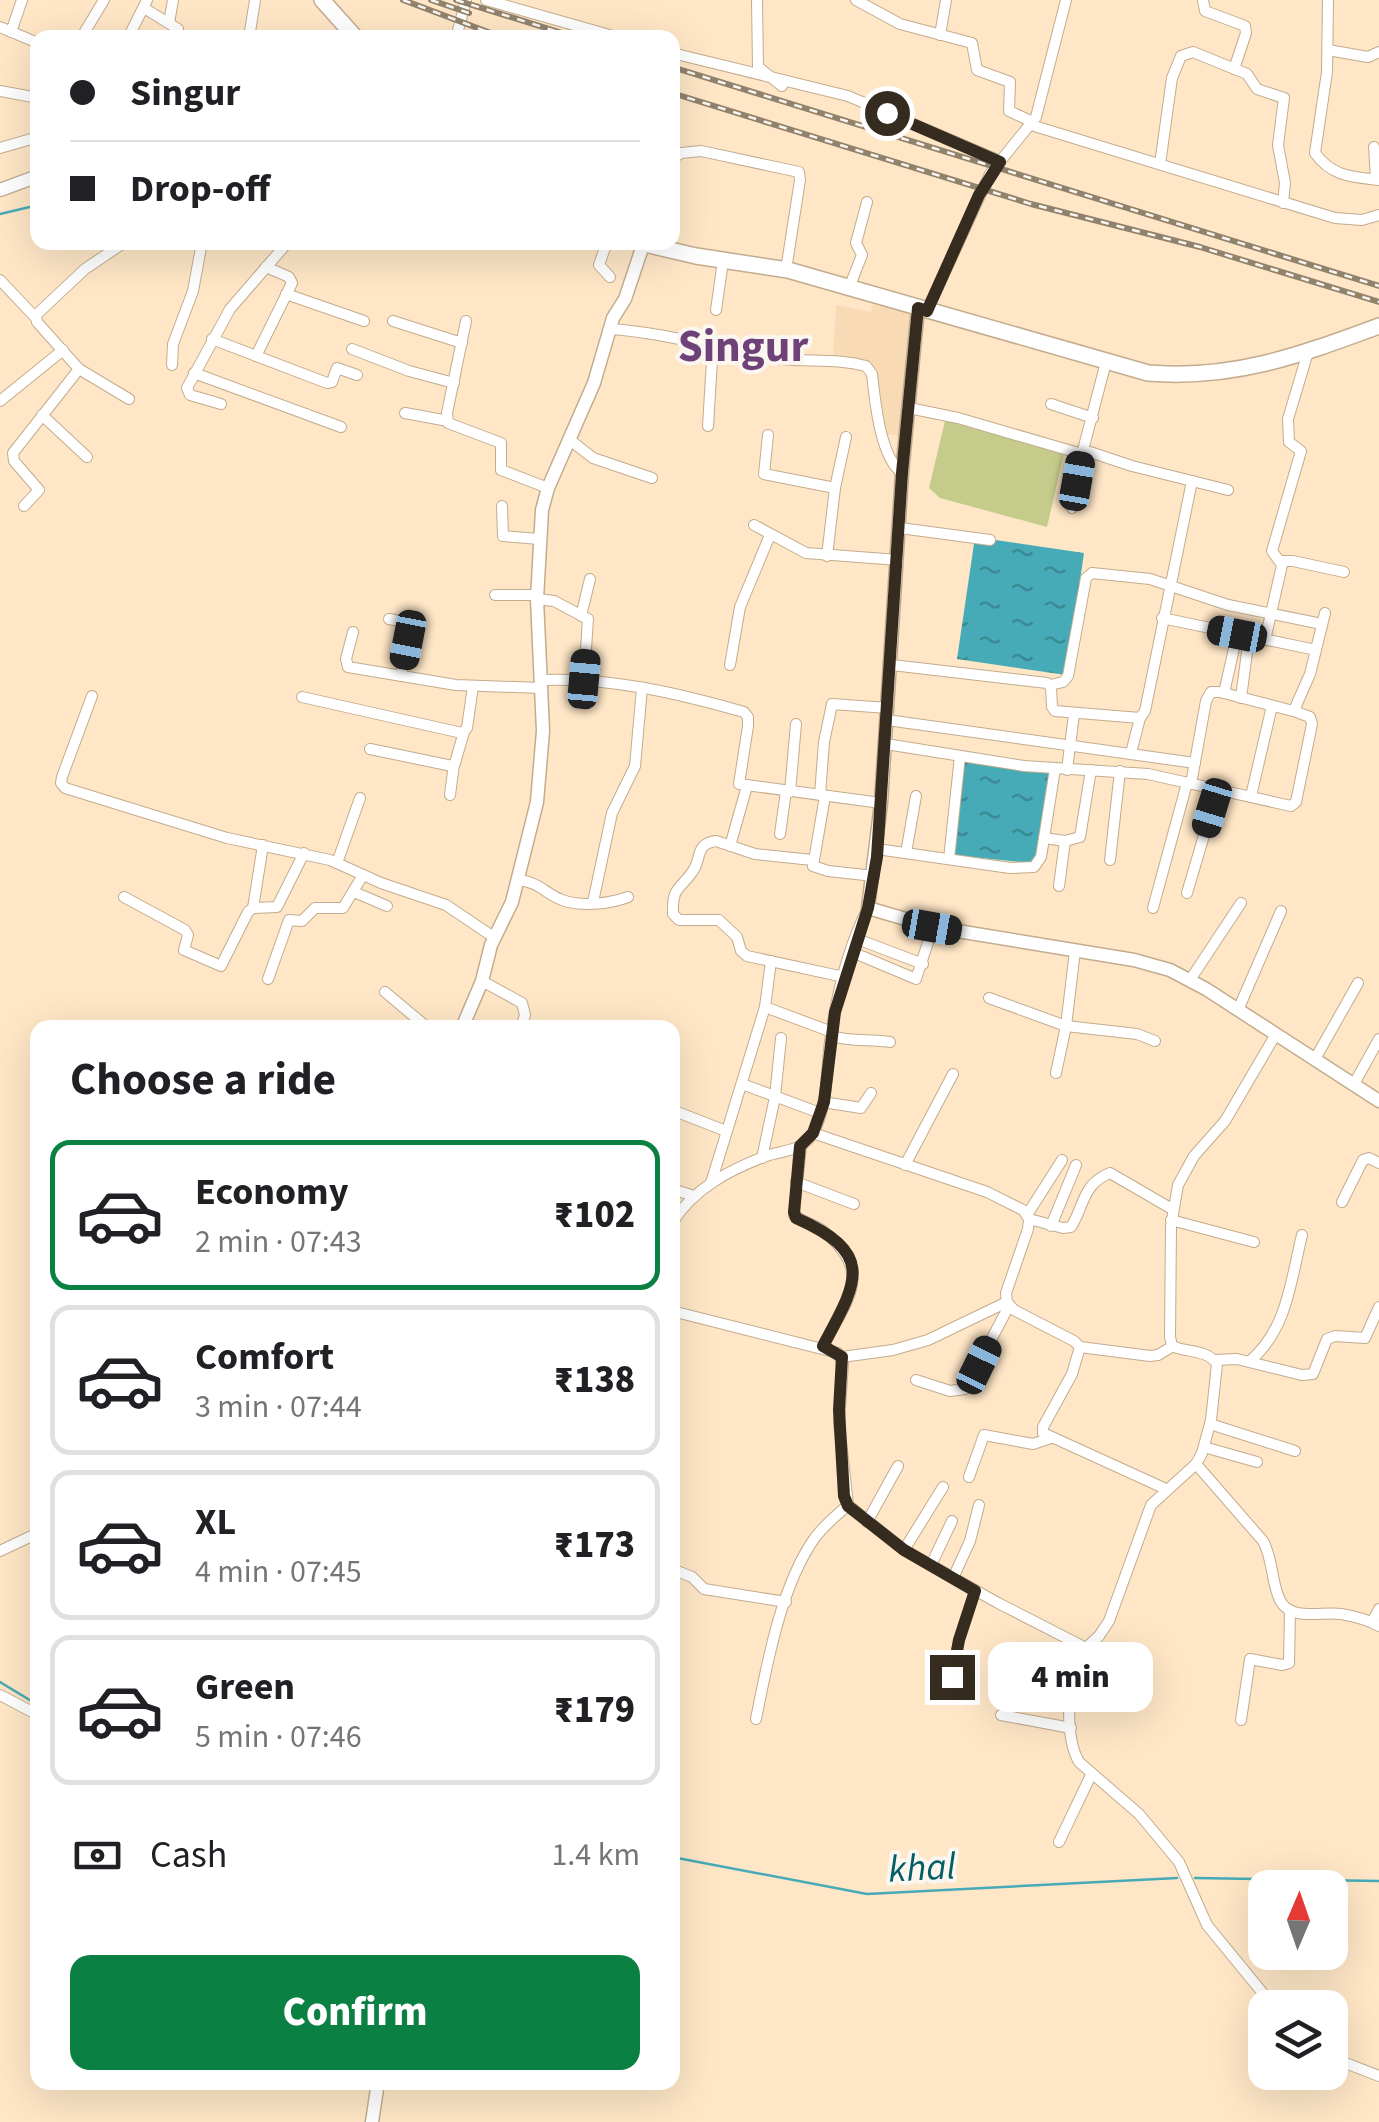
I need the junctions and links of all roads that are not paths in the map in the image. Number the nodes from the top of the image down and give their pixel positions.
1 (22, 0) edge
2 (104, 0) edge
3 (173, 0) edge
4 (255, 0) edge
5 (322, 0) edge
6 (466, 0) edge
7 (486, 0) edge
8 (758, 0) edge
9 (856, 0) edge
10 (946, 0) edge
11 (1066, 0) edge
12 (1203, 0) edge
13 (1328, 0) edge
14 (143, 3) edge
15 (5, 29) edge
16 (86, 30) edge
17 (131, 30) edge
18 (249, 30) edge
19 (349, 30) edge
20 (458, 30) edge
21 (592, 30) edge
22 (940, 35) junction
23 (30, 40) edge
24 (1328, 50) junction
25 (1379, 52) edge
26 (680, 55) edge
27 (1234, 69) junction
28 (761, 73) junction
29 (782, 86) dead end
30 (0, 90) edge
31 (30, 96) edge
32 (1032, 123) junction
33 (30, 139) edge
34 (1374, 147) dead end
35 (0, 148) edge
36 (680, 156) edge
37 (1000, 162) junction
38 (1160, 164) junction
39 (30, 179) edge
40 (1378, 179) edge
41 (0, 190) edge
42 (866, 202) dead end
43 (1282, 203) junction
44 (1379, 216) edge
45 (113, 250) edge
46 (200, 250) edge
47 (281, 250) edge
48 (604, 250) edge
49 (638, 250) edge
50 (669, 250) edge
51 (723, 261) junction
52 (266, 267) junction
53 (786, 270) junction
54 (610, 277) dead end
55 (0, 280) edge
56 (849, 288) junction
57 (286, 294) junction
58 (716, 310) dead end
59 (923, 310) junction
60 (35, 317) junction
61 (364, 320) dead end
62 (392, 321) dead end
63 (466, 322) dead end
64 (1379, 326) edge
65 (612, 329) junction
66 (212, 339) junction
67 (462, 343) junction
68 (713, 344) junction
69 (352, 349) dead end
70 (63, 350) junction
71 (1308, 352) junction
72 (256, 356) junction
73 (1106, 362) junction
74 (172, 366) dead end
75 (79, 369) junction
76 (194, 373) junction
77 (357, 375) dead end
78 (454, 383) junction
79 (130, 400) dead end
80 (0, 402) edge
81 (222, 404) dead end
82 (1051, 404) dead end
83 (909, 408) junction
84 (405, 412) dead end
85 (42, 415) junction
86 (1093, 418) junction
87 (448, 421) junction
88 (708, 426) dead end
89 (341, 427) dead end
90 (768, 435) dead end
91 (846, 437) dead end
92 (570, 440) junction
93 (1082, 454) junction
94 (88, 457) dead end
95 (902, 473) junction
96 (652, 478) dead end
97 (1192, 481) junction
98 (548, 488) junction
99 (835, 488) junction
100 (1228, 490) dead end
101 (24, 506) dead end
102 (502, 506) dead end
103 (1072, 508) dead end
104 (754, 525) dead end
105 (900, 528) junction
106 (770, 535) junction
107 (539, 539) junction
108 (990, 540) dead end
109 (827, 556) junction
110 (898, 560) junction
111 (1281, 562) junction
112 (1344, 572) dead end
113 (590, 580) dead end
114 (1170, 584) junction
115 (495, 595) dead end
116 (537, 597) junction
117 (1270, 613) junction
118 (581, 616) junction
119 (1162, 618) junction
120 (389, 619) dead end
121 (353, 632) dead end
122 (1243, 636) junction
123 (1265, 640) junction
124 (1316, 650) junction
125 (730, 665) dead end
126 (892, 665) junction
127 (401, 676) junction
128 (584, 679) junction
129 (541, 684) junction
130 (473, 686) junction
131 (1050, 686) junction
132 (642, 688) junction
133 (1224, 693) junction
134 (92, 696) dead end
135 (302, 697) dead end
136 (1242, 698) junction
137 (1272, 706) junction
138 (1296, 712) junction
139 (888, 714) junction
140 (1074, 714) junction
141 (1140, 718) junction
142 (796, 724) dead end
143 (464, 732) junction
144 (886, 744) junction
145 (370, 748) dead end
146 (1070, 748) junction
147 (1131, 753) junction
148 (960, 756) junction
149 (1195, 763) junction
150 (454, 764) junction
151 (1061, 769) junction
152 (1090, 770) junction
153 (1120, 771) junction
154 (1189, 783) junction
155 (747, 786) junction
156 (1218, 788) junction
157 (788, 791) junction
158 (450, 795) dead end
159 (823, 795) junction
160 (916, 796) dead end
161 (1251, 796) junction
162 (360, 798) dead end
163 (881, 803) junction
164 (780, 834) dead end
165 (1044, 838) junction
166 (1065, 841) junction
167 (263, 845) junction
168 (730, 846) junction
169 (877, 848) junction
170 (304, 853) junction
171 (906, 853) junction
172 (812, 860) junction
173 (949, 860) junction
174 (1110, 860) dead end
175 (337, 863) junction
176 (363, 874) junction
177 (874, 876) junction
178 (518, 880) junction
179 (1060, 886) dead end
180 (354, 892) junction
181 (1186, 893) dead end
182 (628, 897) dead end
183 (124, 898) dead end
184 (593, 902) junction
185 (1241, 904) dead end
186 (387, 906) dead end
187 (253, 908) junction
188 (868, 908) junction
189 (1153, 908) dead end
190 (1281, 911) dead end
191 (932, 927) junction
192 (495, 938) junction
193 (856, 939) junction
194 (1075, 951) junction
195 (852, 952) junction
196 (771, 961) junction
197 (923, 964) junction
198 (844, 977) junction
199 (268, 979) dead end
200 (1190, 980) junction
201 (482, 981) junction
202 (1358, 983) dead end
203 (385, 992) dead end
204 (989, 998) dead end
205 (765, 1007) junction
206 (1238, 1010) junction
207 (418, 1020) edge
208 (465, 1020) edge
209 (523, 1020) edge
210 (1066, 1026) junction
211 (832, 1034) junction
212 (1276, 1034) junction
213 (781, 1038) dead end
214 (1379, 1039) edge
215 (1155, 1041) dead end
216 (890, 1042) dead end
217 (1315, 1059) junction
218 (1056, 1072) dead end
219 (953, 1074) dead end
220 (742, 1084) junction
221 (1354, 1084) junction
222 (870, 1093) dead end
223 (775, 1096) junction
224 (1379, 1101) edge
225 (822, 1108) junction
226 (680, 1113) edge
227 (726, 1131) junction
228 (813, 1133) junction
229 (800, 1146) junction
230 (762, 1158) junction
231 (1062, 1160) dead end
232 (1379, 1163) edge
233 (905, 1165) junction
234 (1076, 1165) dead end
235 (796, 1182) junction
236 (711, 1183) junction
237 (680, 1192) edge
238 (694, 1196) junction
239 (1342, 1202) dead end
240 (854, 1204) dead end
241 (680, 1213) edge
242 (1172, 1214) junction
243 (1028, 1217) junction
244 (1051, 1226) junction
245 (1302, 1235) dead end
246 (1254, 1242) dead end
247 (1008, 1304) junction
248 (1379, 1307) edge
249 (680, 1314) edge
250 (823, 1346) junction
251 (1173, 1346) junction
252 (1080, 1347) junction
253 (842, 1357) junction
254 (1215, 1360) junction
255 (1250, 1361) junction
256 (916, 1380) dead end
257 (1210, 1424) junction
258 (1051, 1438) junction
259 (1204, 1447) junction
260 (1295, 1450) dead end
261 (1257, 1462) dead end
262 (1196, 1464) junction
263 (898, 1466) dead end
264 (970, 1477) dead end
265 (943, 1487) dead end
266 (1166, 1489) junction
267 (979, 1505) dead end
268 (848, 1506) junction
269 (866, 1522) junction
270 (952, 1522) dead end
271 (30, 1536) edge
272 (904, 1550) junction
273 (0, 1552) edge
274 (931, 1565) junction
275 (680, 1572) edge
276 (953, 1578) junction
277 (975, 1591) junction
278 (786, 1602) junction
279 (1379, 1608) edge
280 (1290, 1610) junction
281 (1376, 1624) edge
282 (1084, 1646) junction
283 (0, 1695) edge
284 (949, 1698) dead end
285 (30, 1711) edge
286 (1001, 1714) dead end
287 (756, 1719) dead end
288 (1241, 1720) dead end
289 (1071, 1728) junction
290 (1091, 1775) junction
291 (1059, 1842) dead end
292 (1260, 1990) edge
293 (1348, 2065) edge
294 (1379, 2076) edge
295 (377, 2090) edge
296 (372, 2122) edge

1 - 15 street
2 - 16 street
3 - 14 street
4 - 18 street
5 - 19 main road
6 - 20 street
7 - 21 street
8 - 28 street
9 - 22 street
10 - 22 street
11 - 32 street
12 - 27 street
13 - 24 street
14 - 17 street
15 - 23 street
22 - 32 street
24 - 25 street
24 - 40 street
26 - 28 street
27 - 38 street
27 - 43 street
28 - 29 street
28 - 37 street
30 - 31 street
32 - 37 street
32 - 38 street
33 - 35 street
34 - 40 street
36 - 53 street
37 - 59 street
38 - 43 street
39 - 41 street
42 - 56 street
43 - 44 street
45 - 60 street
46 - 74 street
47 - 52 street
48 - 54 street
49 - 65 street
50 - 51 main road
51 - 53 main road
51 - 58 street
52 - 57 street
52 - 66 street
53 - 56 main road
55 - 60 street
56 - 59 main road
57 - 61 street
57 - 72 street
59 - 73 main road
59 - 83 street
60 - 70 street
62 - 67 street
63 - 67 street
64 - 71 main road
65 - 68 street
65 - 92 street
66 - 72 street
66 - 76 street
67 - 78 street
68 - 88 street
68 - 95 street
69 - 78 street
70 - 75 street
70 - 80 street
71 - 73 main road
71 - 111 street
72 - 77 street
73 - 86 street
75 - 79 street
75 - 85 street
76 - 81 street
76 - 89 street
78 - 87 street
82 - 86 street
83 - 93 street
83 - 95 street
84 - 87 street
85 - 94 street
85 - 101 street
86 - 93 street
87 - 98 street
90 - 99 street
91 - 99 street
92 - 96 street
92 - 98 street
93 - 97 street
93 - 103 street
95 - 105 street
97 - 100 street
97 - 114 street
98 - 107 street
99 - 109 street
102 - 107 street
104 - 106 street
105 - 108 street
105 - 110 street
106 - 109 street
106 - 125 street
107 - 116 street
109 - 110 street
110 - 126 street
111 - 112 street
111 - 117 street
113 - 118 street
114 - 117 street
114 - 119 street
114 - 131 street
115 - 116 street
116 - 118 street
116 - 129 street
117 - 123 street
117 - 124 street
118 - 128 street
119 - 122 street
119 - 141 street
120 - 127 street
121 - 127 street
122 - 123 street
122 - 133 street
122 - 136 street
123 - 124 street
124 - 138 street
126 - 131 street
126 - 139 street
127 - 130 street
128 - 129 street
128 - 132 street
129 - 130 street
129 - 178 street
130 - 143 street
131 - 140 street
132 - 155 street
132 - 184 street
133 - 136 street
133 - 149 street
134 - 167 street
135 - 143 street
136 - 137 street
137 - 138 street
137 - 161 street
138 - 161 street
139 - 144 street
139 - 146 street
139 - 159 street
140 - 141 street
140 - 146 street
141 - 147 street
142 - 157 street
143 - 150 street
144 - 148 street
144 - 163 street
145 - 150 street
146 - 147 street
146 - 151 street
147 - 149 street
148 - 151 street
148 - 173 street
149 - 154 street
150 - 158 street
151 - 152 street
151 - 165 street
152 - 153 street
152 - 166 street
153 - 154 street
153 - 174 street
154 - 156 street
154 - 189 street
155 - 157 street
155 - 168 street
156 - 161 street
156 - 181 street
157 - 159 street
157 - 164 street
159 - 163 street
159 - 172 street
160 - 171 street
162 - 175 street
163 - 169 street
165 - 166 street
165 - 173 street
166 - 179 street
167 - 170 street
167 - 187 street
168 - 172 street
168 - 196 street
169 - 171 street
169 - 177 street
170 - 175 street
170 - 187 street
171 - 173 street
172 - 177 street
175 - 176 street
176 - 180 street
176 - 192 street
177 - 188 street
178 - 184 street
178 - 192 street
180 - 186 street
180 - 199 street
182 - 184 street
183 - 187 street
185 - 200 street
188 - 191 street
188 - 193 street
190 - 206 street
191 - 194 street
191 - 197 street
192 - 201 street
193 - 195 street
193 - 197 street
194 - 200 street
194 - 210 street
195 - 197 street
195 - 198 street
196 - 198 street
196 - 205 street
198 - 211 street
200 - 206 street
201 - 208 street
201 - 209 street
202 - 217 street
203 - 207 street
204 - 210 street
205 - 211 street
205 - 220 street
206 - 212 street
210 - 215 street
210 - 218 street
211 - 216 street
211 - 225 street
212 - 217 street
212 - 242 street
213 - 223 street
214 - 221 street
217 - 221 street
219 - 233 street
220 - 223 street
220 - 227 street
221 - 224 street
222 - 225 street
223 - 225 street
223 - 230 street
225 - 228 street
226 - 227 street
227 - 236 street
228 - 229 street
228 - 233 street
229 - 230 street
229 - 235 street
230 - 236 street
231 - 243 street
232 - 239 street
233 - 243 street
234 - 244 street
235 - 240 street
235 - 250 street
236 - 238 street
237 - 238 street
238 - 241 street
242 - 244 street
242 - 246 street
242 - 251 street
243 - 244 street
243 - 247 street
245 - 255 street
247 - 252 street
247 - 253 street
247 - 256 street
248 - 255 street
249 - 250 street
250 - 253 street
251 - 252 street
251 - 254 street
252 - 258 street
253 - 268 street
254 - 255 street
254 - 257 street
257 - 259 street
257 - 260 street
258 - 264 street
258 - 266 street
259 - 261 street
259 - 262 street
262 - 266 street
262 - 280 street
263 - 269 street
265 - 272 street
266 - 282 street
267 - 276 street
268 - 269 street
268 - 278 street
269 - 272 street
270 - 274 street
271 - 273 street
272 - 274 street
274 - 276 street
275 - 278 street
276 - 277 street
277 - 282 street
277 - 284 street
278 - 287 street
279 - 281 street
280 - 281 street
280 - 288 street
282 - 289 street
283 - 285 street
286 - 289 street
289 - 290 street
290 - 291 street
290 - 292 street
293 - 294 street
295 - 296 street

